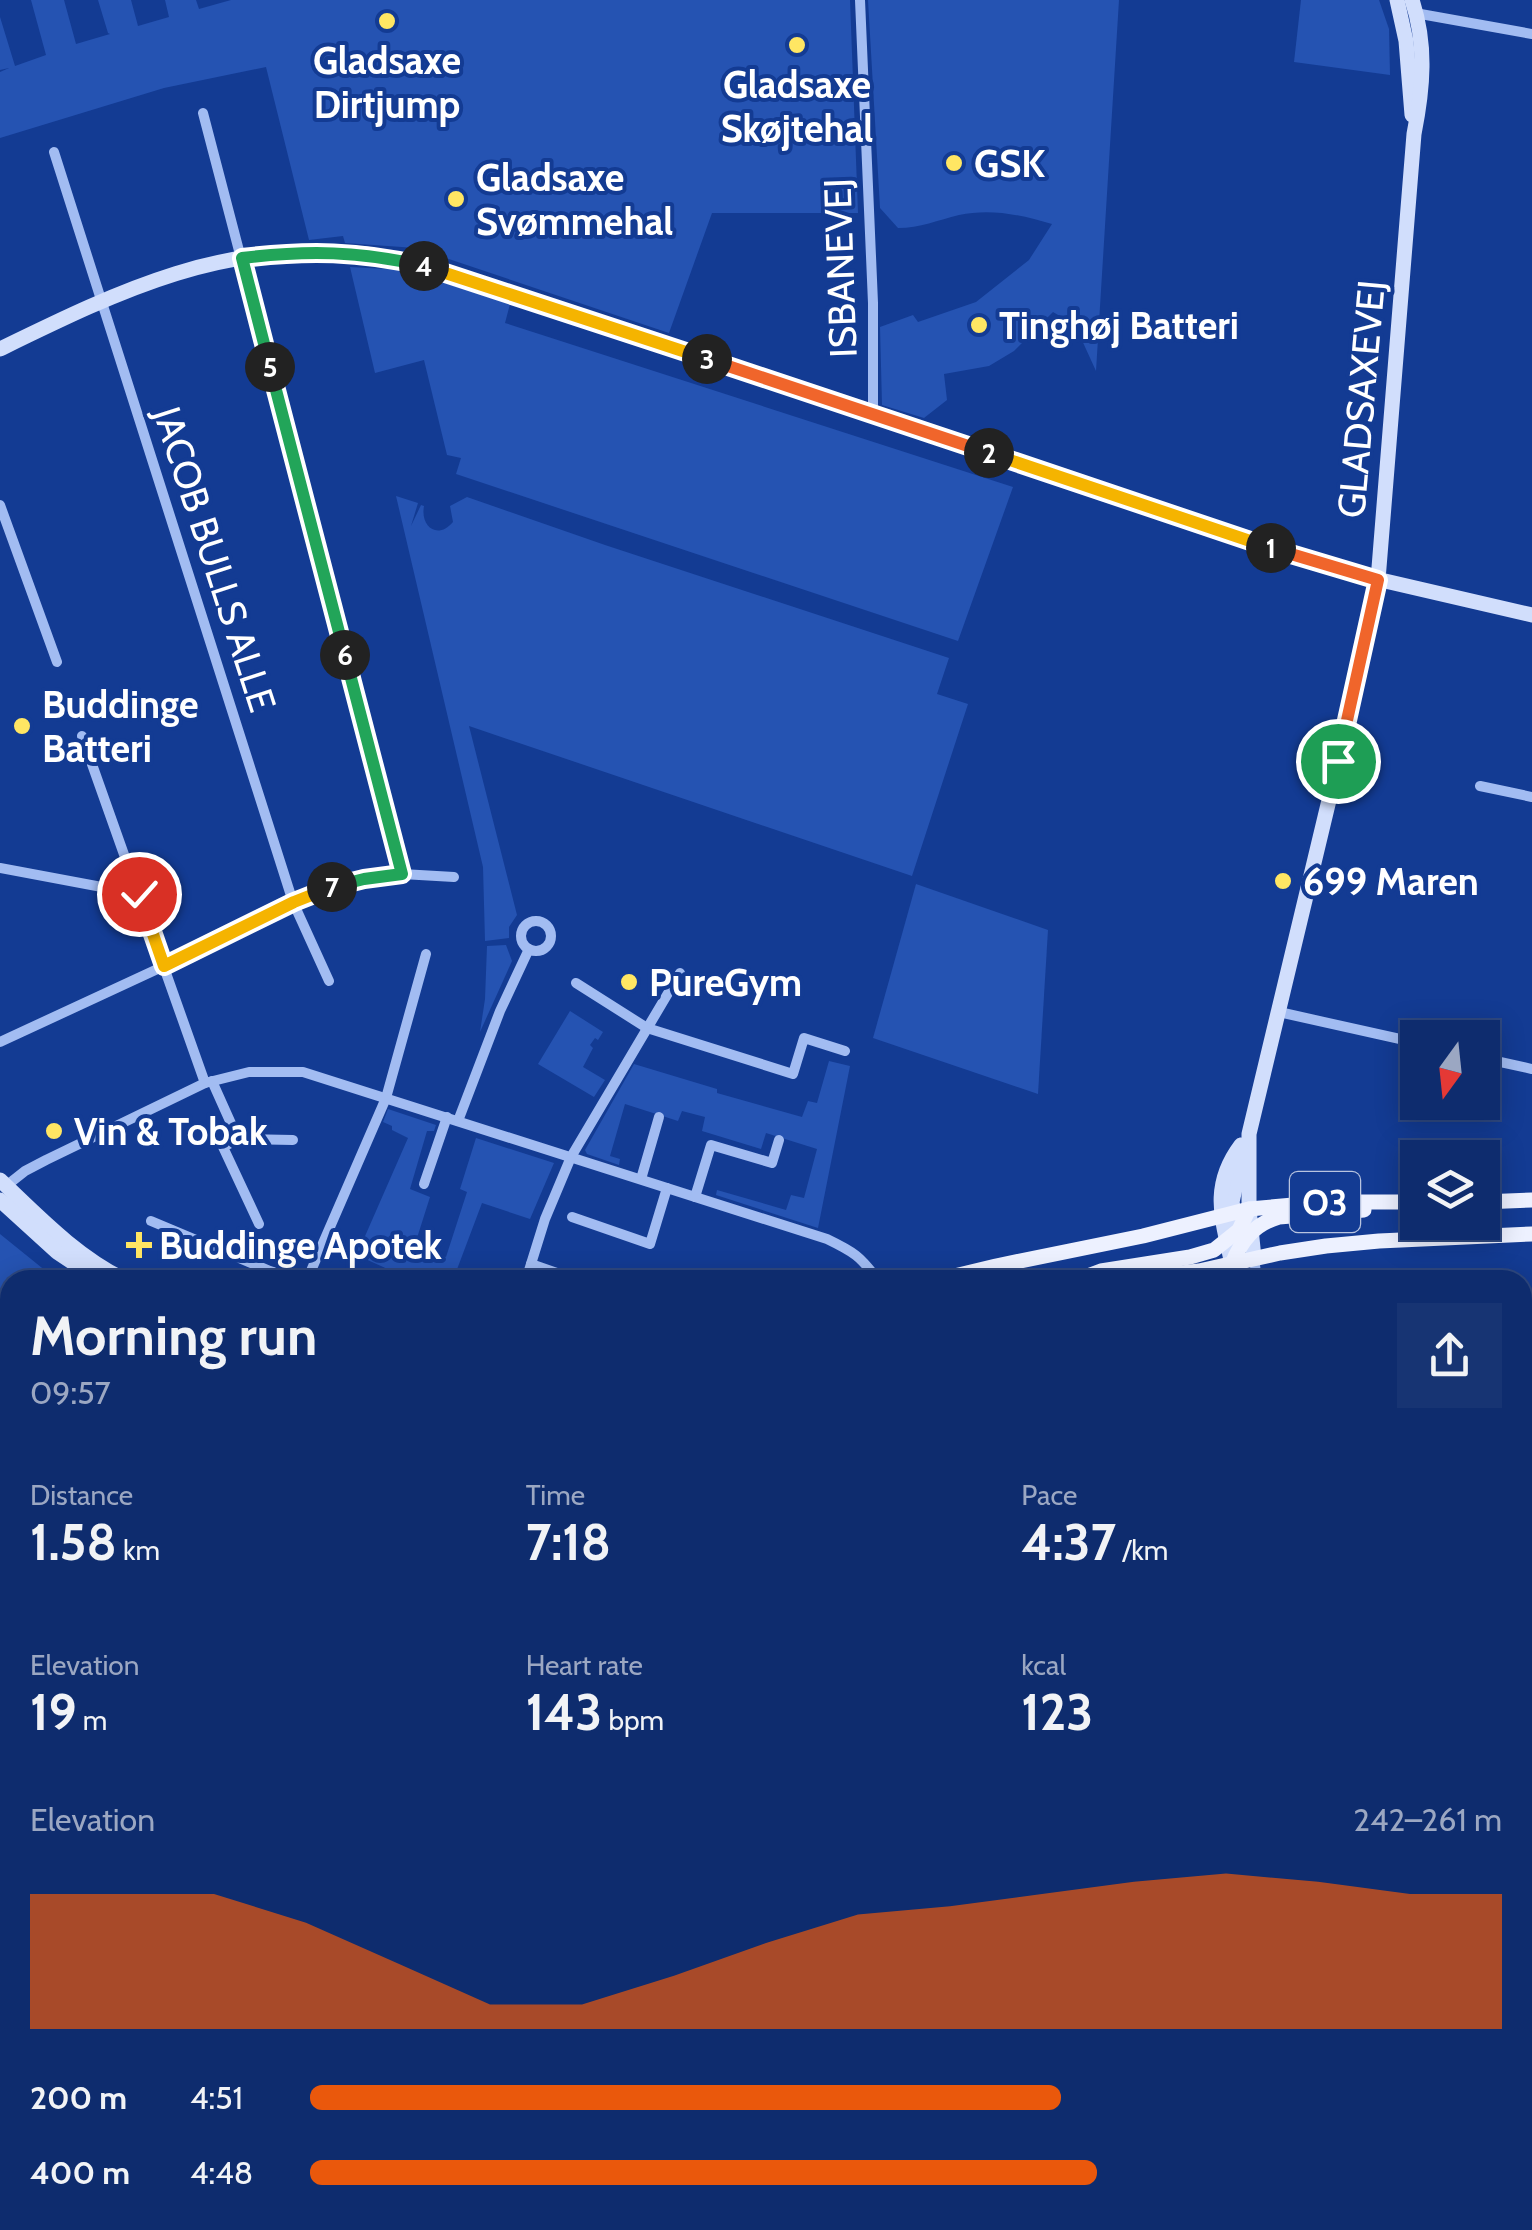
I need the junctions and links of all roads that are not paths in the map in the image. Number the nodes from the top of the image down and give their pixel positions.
1 (860, 0) edge
2 (1407, 6) edge
3 (1532, 34) edge
4 (203, 113) dead end
5 (54, 152) dead end
6 (242, 258) junction
7 (101, 300) junction
8 (0, 349) edge
9 (873, 414) junction
10 (0, 505) edge
11 (3, 526) edge
12 (1378, 580) junction
13 (1532, 615) edge
14 (57, 662) dead end
15 (82, 736) dead end
16 (1480, 786) dead end
17 (1532, 797) edge
18 (0, 868) edge
19 (402, 874) junction
20 (454, 877) dead end
21 (139, 894) junction
22 (294, 902) junction
23 (528, 949) dead end
24 (426, 954) dead end
25 (164, 966) junction
26 (680, 973) dead end
27 (329, 981) dead end
28 (576, 983) dead end
29 (1279, 1012) junction
30 (647, 1028) junction
31 (1400, 1039) edge
32 (0, 1042) edge
33 (844, 1051) dead end
34 (1500, 1062) edge
35 (1532, 1069) edge
36 (208, 1082) junction
37 (386, 1098) junction
38 (660, 1117) dead end
39 (453, 1119) junction
40 (1249, 1134) junction
41 (238, 1139) junction
42 (293, 1140) dead end
43 (779, 1140) dead end
44 (572, 1157) junction
45 (641, 1179) junction
46 (424, 1184) dead end
47 (668, 1188) junction
48 (1, 1190) edge
49 (695, 1197) junction
50 (1532, 1200) edge
51 (1500, 1201) edge
52 (1400, 1202) edge
53 (1400, 1204) edge
54 (1234, 1212) junction
55 (572, 1217) dead end
56 (151, 1221) dead end
57 (259, 1224) dead end
58 (1532, 1234) edge
59 (1245, 1241) junction
60 (531, 1264) junction
61 (85, 1270) edge
62 (109, 1270) edge
63 (268, 1270) edge
64 (312, 1270) edge
65 (529, 1270) edge
66 (548, 1270) edge
67 (871, 1270) edge
68 (979, 1270) edge
69 (1107, 1270) edge
70 (1236, 1270) edge
71 (1236, 1270) edge
72 (1253, 1270) edge

1 - 9 street, ISBANEVEJ
2 - 3 street
2 - 12 street, GLADSAXEVEJ
4 - 6 street
5 - 7 street, JACOB BULLS ALLE
6 - 7 street
6 - 9 street
6 - 19 street
7 - 8 street
7 - 22 street, JACOB BULLS ALLE
9 - 12 street
10 - 11 street
11 - 14 street
12 - 13 street
12 - 29 street, GLADSAXEVEJ
15 - 21 street
16 - 17 street
18 - 21 street
19 - 20 street
19 - 22 street
21 - 25 street
22 - 25 street
22 - 27 street, JACOB BULLS ALLE
23 - 39 street
24 - 37 street
25 - 32 street
25 - 36 street
26 - 30 street
28 - 30 street
29 - 31 street
29 - 40 street, GLADSAXEVEJ
30 - 33 street
30 - 44 street
34 - 35 street
36 - 37 street
36 - 41 street
36 - 48 street
37 - 39 street
37 - 64 street
38 - 45 street
39 - 44 street
39 - 46 street
40 - 54 street, GLADSAXEVEJ
40 - 54 street, GLADSAXEVEJ
41 - 42 street
41 - 57 street
43 - 49 street
44 - 45 street
44 - 60 street
45 - 47 street
47 - 49 street
47 - 55 street
48 - 61 street
48 - 62 street
49 - 67 street
50 - 51 main road
52 - 54 main road, O3
53 - 59 main road
54 - 59 main road
54 - 59 street, GLADSAXEVEJ
54 - 68 main road, O3
56 - 63 street
58 - 59 main road, O3
59 - 69 main road
59 - 70 main road, O3
59 - 71 street, GLADSAXEVEJ
59 - 72 street
60 - 65 street
60 - 66 street

